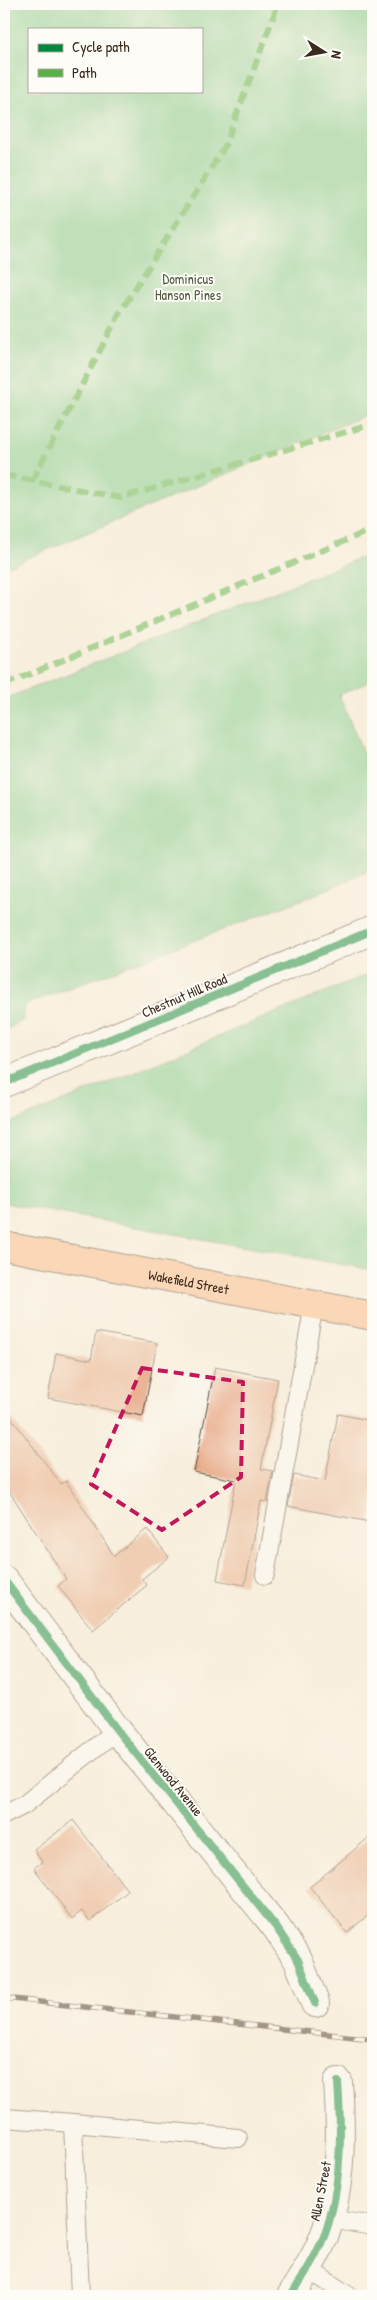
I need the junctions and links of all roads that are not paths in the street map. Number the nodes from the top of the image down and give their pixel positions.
1 (373, 930) edge
2 (4, 1084) edge
3 (4, 1246) edge
4 (314, 1305) junction
5 (373, 1316) edge
6 (265, 1575) dead end
7 (4, 1580) edge
8 (117, 1730) junction
9 (4, 1815) edge
10 (315, 2003) dead end
11 (338, 2082) dead end
12 (4, 2118) edge
13 (73, 2123) junction
14 (238, 2138) dead end
15 (330, 2219) junction
16 (373, 2226) edge
17 (308, 2269) junction
18 (80, 2296) edge
19 (291, 2296) edge
20 (349, 2296) edge

1 - 2 street, Chestnut Hill Road
3 - 4 main road, Wakefield Street
4 - 5 main road, Wakefield Street
4 - 6 lane
7 - 8 street, Glenwood Avenue
8 - 9 lane
8 - 10 street, Glenwood Avenue
11 - 15 street, Allen Street
12 - 13 lane
13 - 14 lane
13 - 18 lane
15 - 16 lane
15 - 17 street, Allen Street
17 - 19 street, Allen Street
17 - 20 lane

